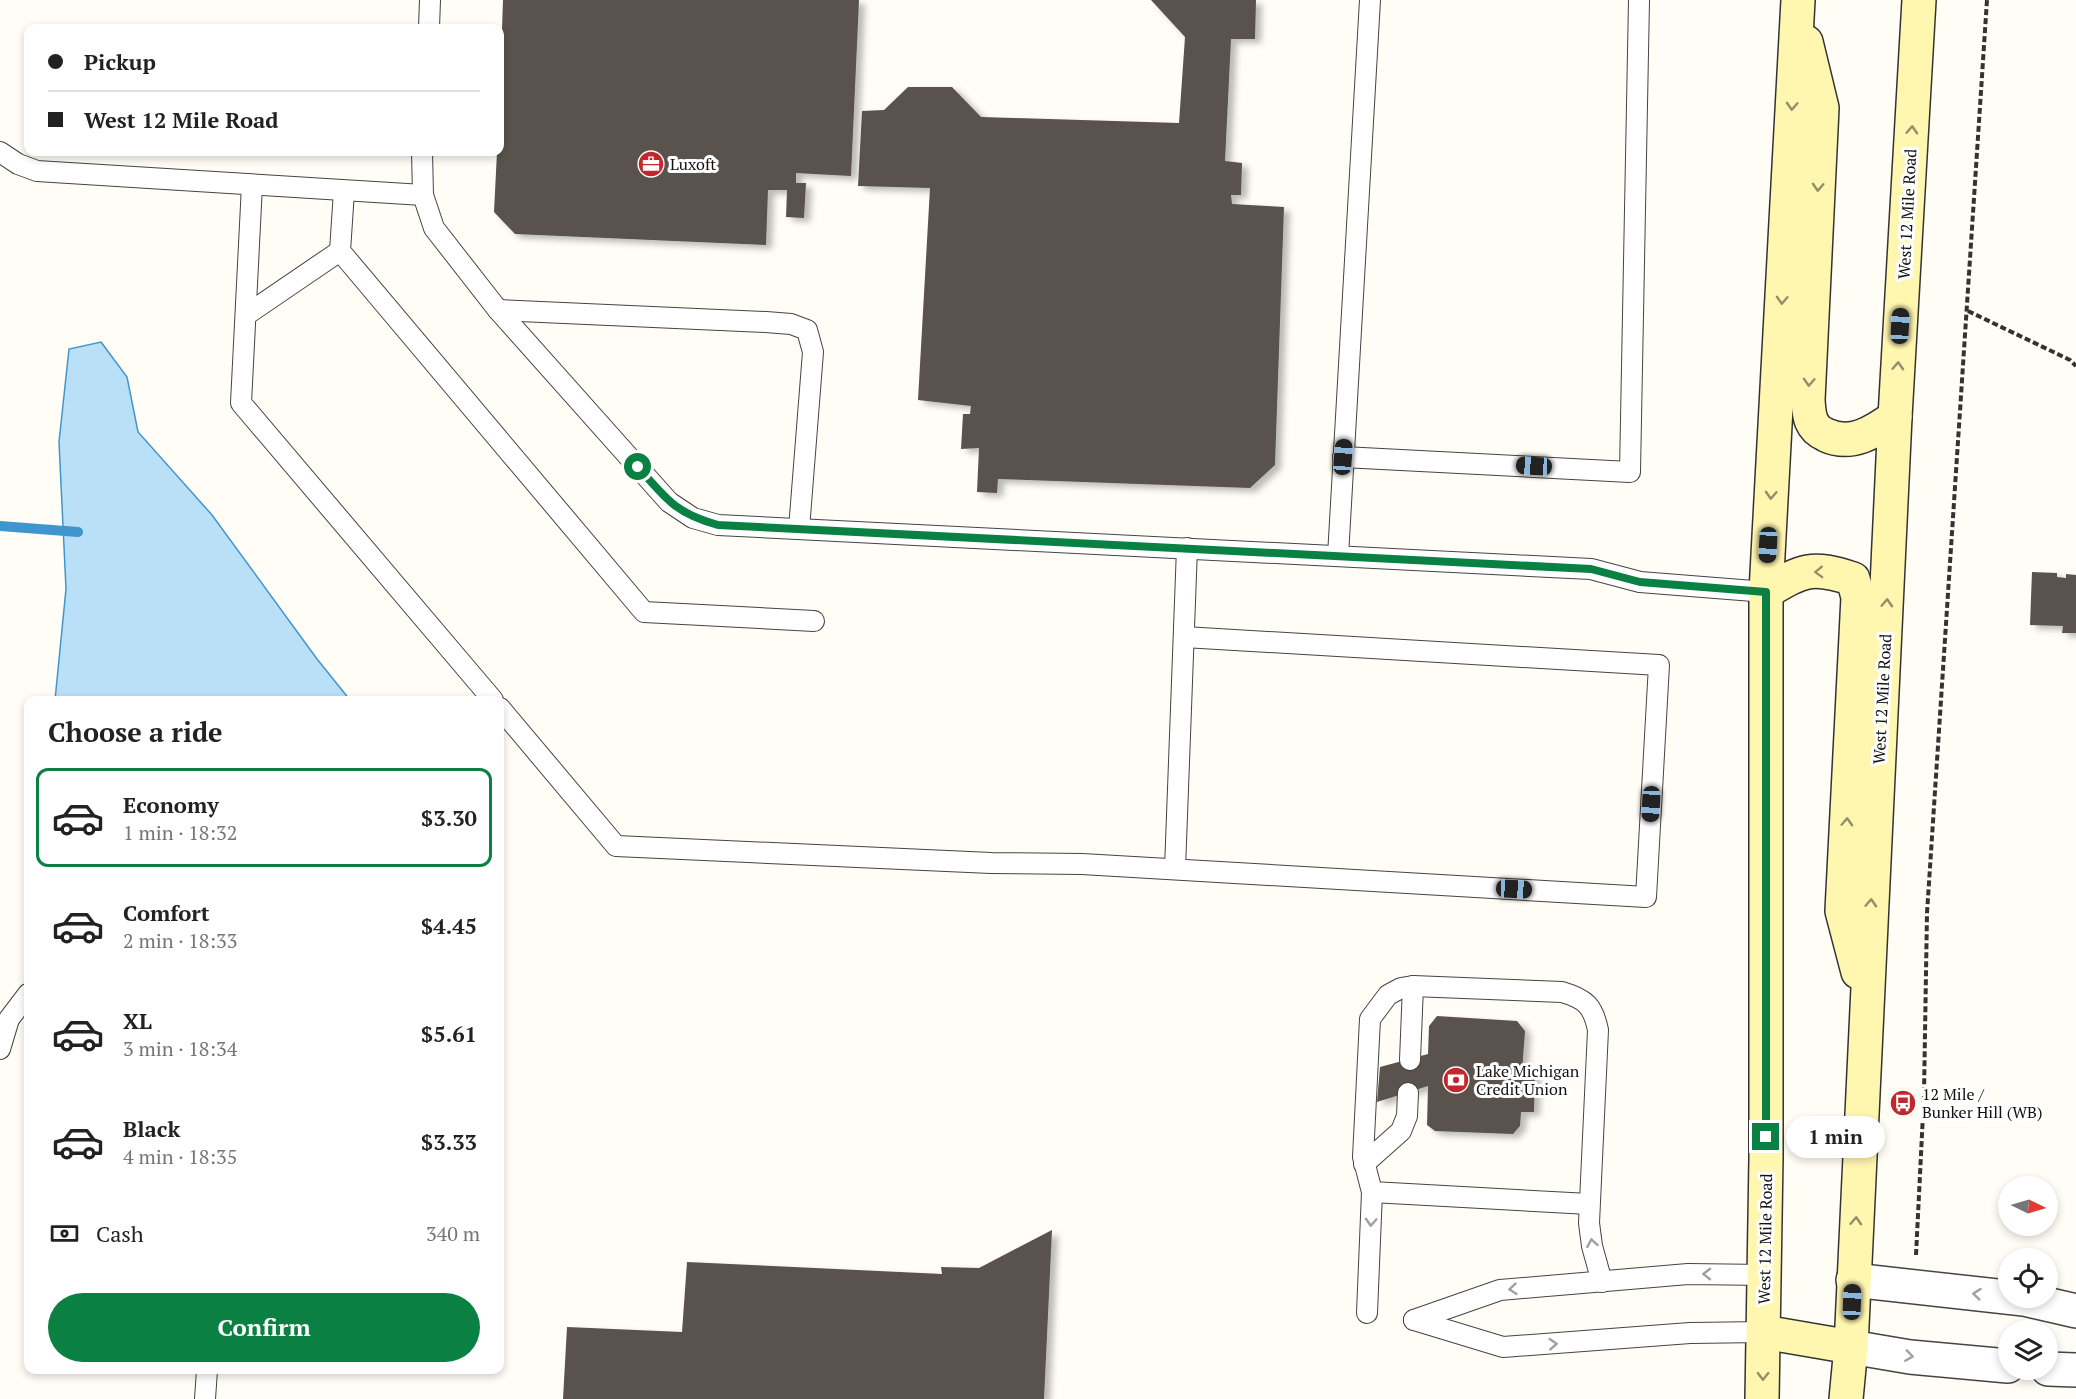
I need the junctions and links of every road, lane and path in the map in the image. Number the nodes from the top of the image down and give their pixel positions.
1 (430, 0) edge
2 (1370, 0) edge
3 (1639, 0) edge
4 (1919, 0) edge
5 (1988, 0) edge
6 (1798, 3) edge
7 (429, 24) edge
8 (0, 152) edge
9 (422, 156) edge
10 (252, 185) junction
11 (344, 191) junction
12 (423, 195) junction
13 (340, 251) junction
14 (498, 310) junction
15 (1968, 311) junction
16 (246, 315) junction
17 (2076, 366) edge
18 (1895, 417) junction
19 (1343, 457) junction
20 (800, 529) junction
21 (1187, 548) junction
22 (1338, 556) junction
23 (1766, 592) junction
24 (814, 621) dead end
25 (1184, 637) junction
26 (490, 696) edge
27 (504, 713) edge
28 (1175, 869) junction
29 (1413, 986) junction
30 (24, 999) edge
31 (1866, 1003) junction
32 (0, 1049) edge
33 (1410, 1060) dead end
34 (1408, 1092) dead end
35 (1364, 1164) junction
36 (1372, 1192) junction
37 (1589, 1204) junction
38 (1766, 1275) junction
39 (1853, 1280) junction
40 (1602, 1281) junction
41 (1917, 1287) junction
42 (2076, 1311) edge
43 (1367, 1313) dead end
44 (1764, 1332) junction
45 (1851, 1347) junction
46 (1998, 1365) edge
47 (2058, 1369) edge
48 (2076, 1370) edge
49 (207, 1374) edge
50 (205, 1399) edge
51 (1762, 1399) edge
52 (1846, 1399) edge

1 - 7 lane
2 - 19 lane
3 - 19 lane
18 -> 4 main road, West 12 Mile Road
5 - 15 path
6 -> 18 main road
6 -> 23 main road, West 12 Mile Road
8 - 10 lane
9 - 12 lane
10 - 11 lane
10 - 16 lane
11 - 12 lane
11 - 13 lane
12 - 14 lane
13 - 16 lane
13 - 24 lane
14 - 20 lane
14 - 20 lane
15 - 17 path
15 - 41 path
16 - 26 lane
31 -> 18 main road, West 12 Mile Road
19 - 22 lane
20 - 21 lane
21 - 22 lane
21 - 25 lane
22 - 23 lane
31 -> 23 main road
23 - 38 main road, West 12 Mile Road
25 - 28 lane
25 - 28 lane
27 - 28 lane
29 - 33 lane
29 - 35 lane
29 - 37 lane
30 - 32 lane
39 -> 31 main road, West 12 Mile Road
34 - 35 lane
35 - 36 lane
36 - 37 lane
36 -> 43 lane
40 -> 37 lane
38 -> 40 lane
38 - 44 main road, West 12 Mile Road
39 - 41 street
39 - 45 main road, West 12 Mile Road
40 -> 44 lane
42 -> 41 street
44 - 45 main road
44 -> 51 main road, West 12 Mile Road
45 -> 46 street
45 - 52 main road, West 12 Mile Road
47 - 48 street
49 - 50 lane

